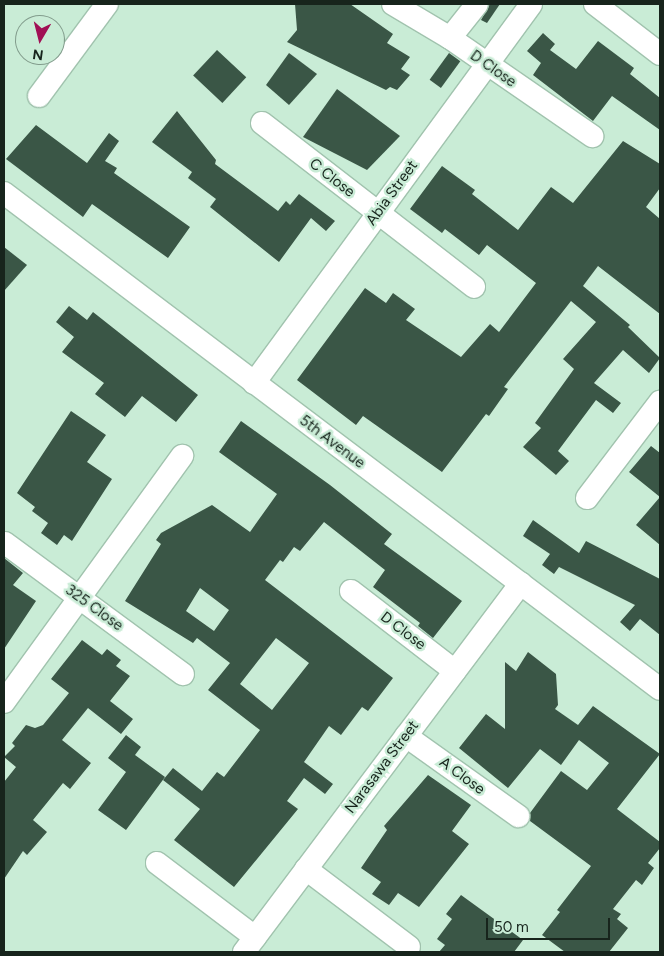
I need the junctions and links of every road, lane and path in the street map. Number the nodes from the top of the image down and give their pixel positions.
1 (108, 4) edge
2 (394, 4) edge
3 (477, 4) edge
4 (531, 4) edge
5 (602, 6) edge
6 (450, 38) junction
7 (660, 54) edge
8 (485, 65) junction
9 (39, 96) dead end
10 (262, 123) dead end
11 (592, 136) dead end
12 (4, 193) edge
13 (377, 212) junction
14 (474, 287) dead end
15 (254, 383) junction
16 (660, 402) edge
17 (182, 456) dead end
18 (587, 498) dead end
19 (5, 543) edge
20 (521, 583) junction
21 (351, 592) dead end
22 (80, 598) junction
23 (455, 671) junction
24 (183, 674) dead end
25 (660, 689) edge
26 (4, 702) edge
27 (406, 736) junction
28 (518, 816) dead end
29 (157, 863) dead end
30 (306, 869) junction
31 (250, 944) edge
32 (409, 948) dead end

1 - 9 street
2 - 6 street, D Close
3 - 6 street
4 - 8 street, Abia Street
5 - 7 street
6 - 8 street, D Close
8 - 11 street, D Close
8 - 13 street, Abia Street
10 - 13 street, C Close
12 - 15 street, 5th Avenue
13 - 14 street, C Close
13 - 15 street, Abia Street
15 - 20 street, 5th Avenue
16 - 18 street
17 - 22 street
19 - 22 street, 325 Close
20 - 23 street, Narasawa Street
20 - 25 street, 5th Avenue
21 - 23 street, D Close
22 - 24 street, 325 Close
22 - 26 street
23 - 27 street, Narasawa Street
27 - 28 street, A Close
27 - 30 street, Narasawa Street
29 - 31 street
30 - 31 street, Narasawa Street
30 - 32 street

